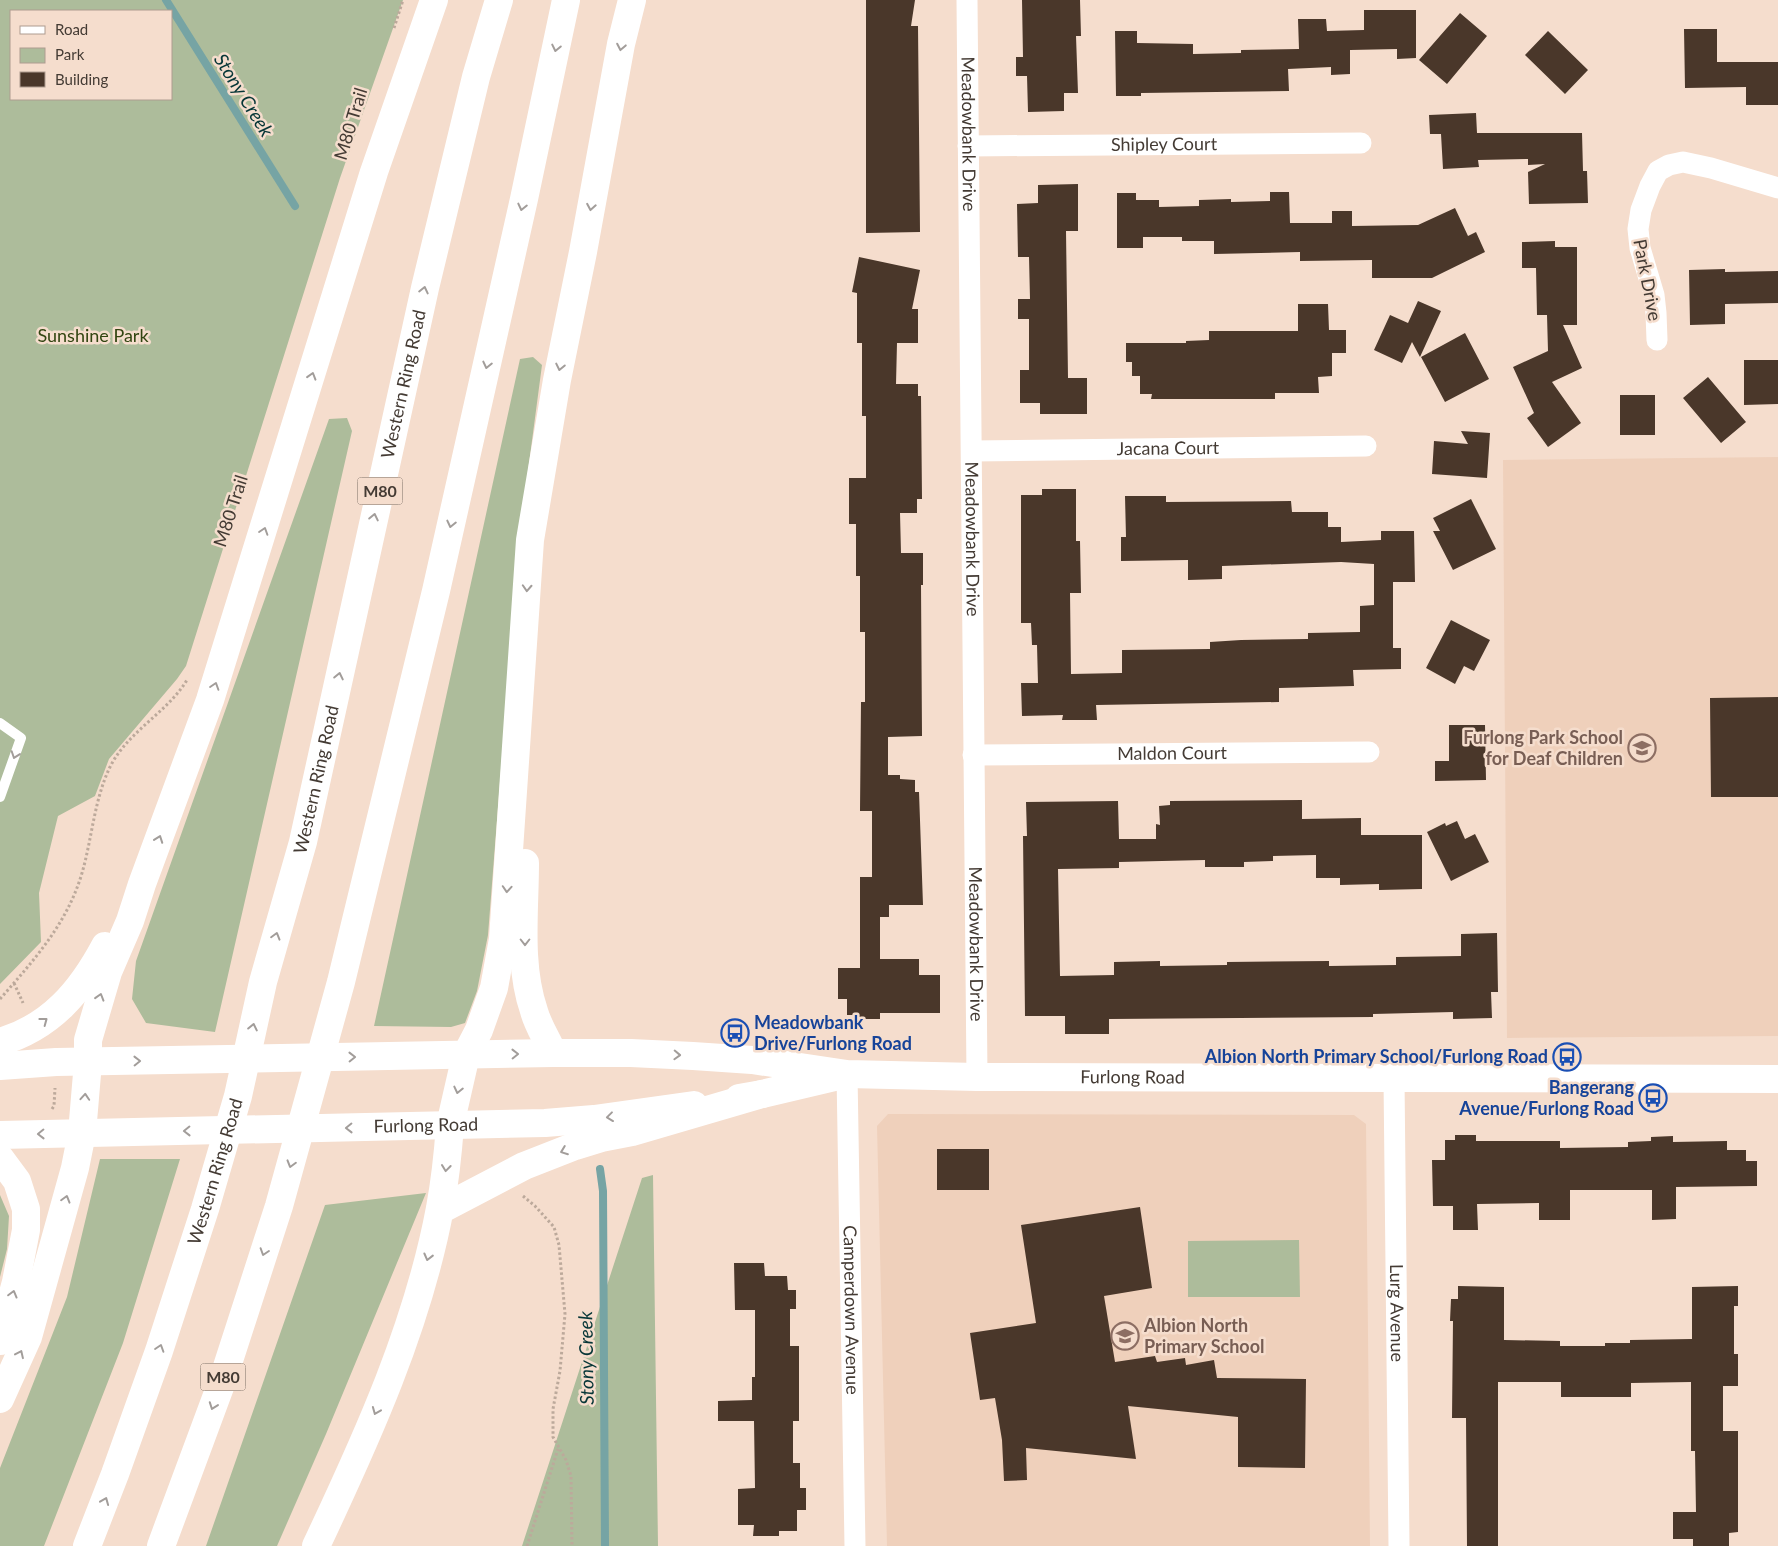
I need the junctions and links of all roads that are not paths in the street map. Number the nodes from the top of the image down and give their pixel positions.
1 (434, 0) edge
2 (499, 0) edge
3 (566, 0) edge
4 (632, 0) edge
5 (967, 0) edge
6 (1361, 143) dead end
7 (968, 146) junction
8 (1778, 188) edge
9 (1657, 340) dead end
10 (1366, 446) dead end
11 (972, 451) junction
12 (523, 666) junction
13 (0, 723) edge
14 (1369, 752) dead end
15 (973, 755) junction
16 (0, 796) edge
17 (142, 884) junction
18 (0, 1042) edge
19 (553, 1053) junction
20 (466, 1055) junction
21 (88, 1062) junction
22 (0, 1066) edge
23 (847, 1074) junction
24 (977, 1077) junction
25 (1394, 1079) junction
26 (1778, 1079) edge
27 (762, 1094) junction
28 (450, 1125) junction
29 (82, 1133) junction
30 (0, 1135) edge
31 (0, 1158) edge
32 (440, 1210) junction
33 (0, 1341) edge
34 (0, 1399) edge
35 (87, 1546) edge
36 (161, 1546) edge
37 (316, 1546) edge
38 (855, 1546) edge
39 (1398, 1546) edge

17 -> 1 main road
35 -> 2 main road, Western Ring Road / M80
3 -> 36 main road, M80
4 -> 12 main road
5 - 7 street, Meadowbank Drive
6 - 7 street, Shipley Court
7 - 11 street, Meadowbank Drive
8 - 9 street, Park Drive
10 - 11 street, Jacana Court
11 - 15 street, Meadowbank Drive
12 -> 19 main road
12 -> 20 main road
13 -> 16 lane
14 - 15 street, Maldon Court
15 - 24 street, Meadowbank Drive
18 -> 17 main road
21 -> 17 main road
20 -> 19 main road, Furlong Road
19 -> 23 main road, Furlong Road
21 -> 20 main road, Furlong Road
20 -> 28 main road
21 - 22 main road, Furlong Road
29 -> 21 main road
23 - 24 main road, Furlong Road
23 - 27 main road, Furlong Road
23 - 38 street, Camperdown Avenue
24 - 25 main road, Furlong Road
25 - 26 main road, Furlong Road
25 - 39 street, Lurg Avenue
27 -> 28 main road, Furlong Road
27 -> 32 main road
28 -> 29 main road, Furlong Road
28 -> 32 main road
29 -> 30 main road, Furlong Road
34 -> 29 main road
33 -> 31 main road
32 -> 37 main road

